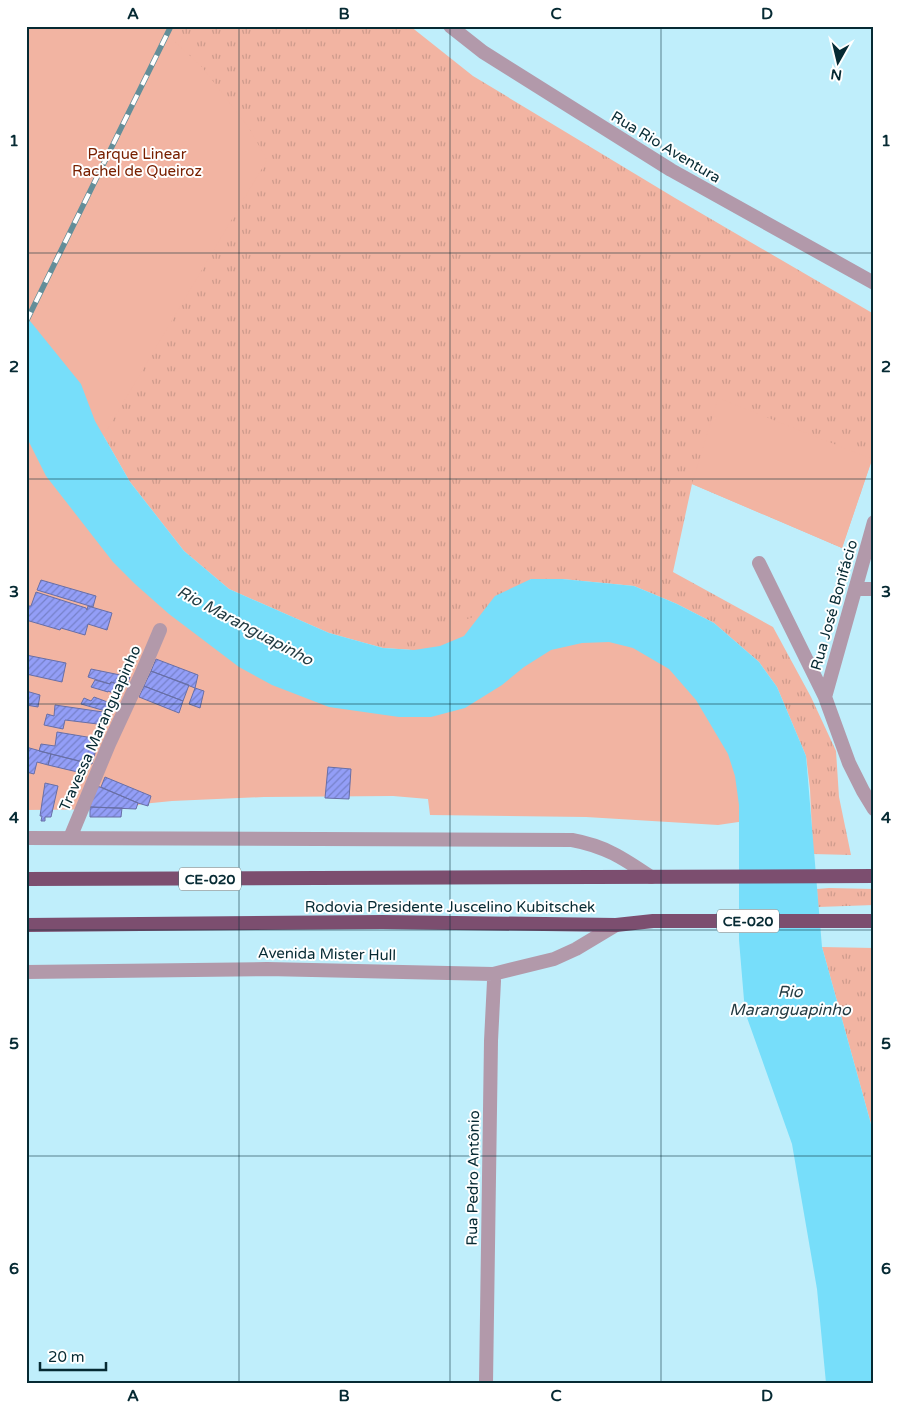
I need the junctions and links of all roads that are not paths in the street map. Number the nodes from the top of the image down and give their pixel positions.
1 (450, 26) edge
2 (874, 283) edge
3 (874, 522) edge
4 (760, 562) dead end
5 (855, 589) junction
6 (874, 589) edge
7 (160, 630) dead end
8 (824, 697) junction
9 (874, 809) edge
10 (26, 838) edge
11 (70, 838) junction
12 (874, 876) edge
13 (657, 877) junction
14 (29, 879) edge
15 (874, 921) edge
16 (30, 925) edge
17 (616, 925) junction
18 (26, 972) edge
19 (493, 974) junction
20 (486, 1383) edge

1 - 2 street, Rua Rio Aventura
3 - 5 street, Rua José Bonifácio
4 - 8 street
5 - 6 street
5 - 8 street, Rua José Bonifácio
7 - 11 street, Travessa Maranguapinho
8 - 9 street
10 - 11 street
11 - 13 street
12 - 13 highway, Rodovia Presidente Juscelino Kubitschek / CE-020
13 - 14 highway, Rodovia Presidente Juscelino Kubitschek / CE-020
15 - 17 highway, Rodovia Presidente Juscelino Kubitschek / CE-020
16 - 17 highway, Rodovia Presidente Juscelino Kubitschek / CE-020
17 - 19 street, Avenida Mister Hull
18 - 19 street, Avenida Mister Hull
19 - 20 street, Rua Pedro Antônio

